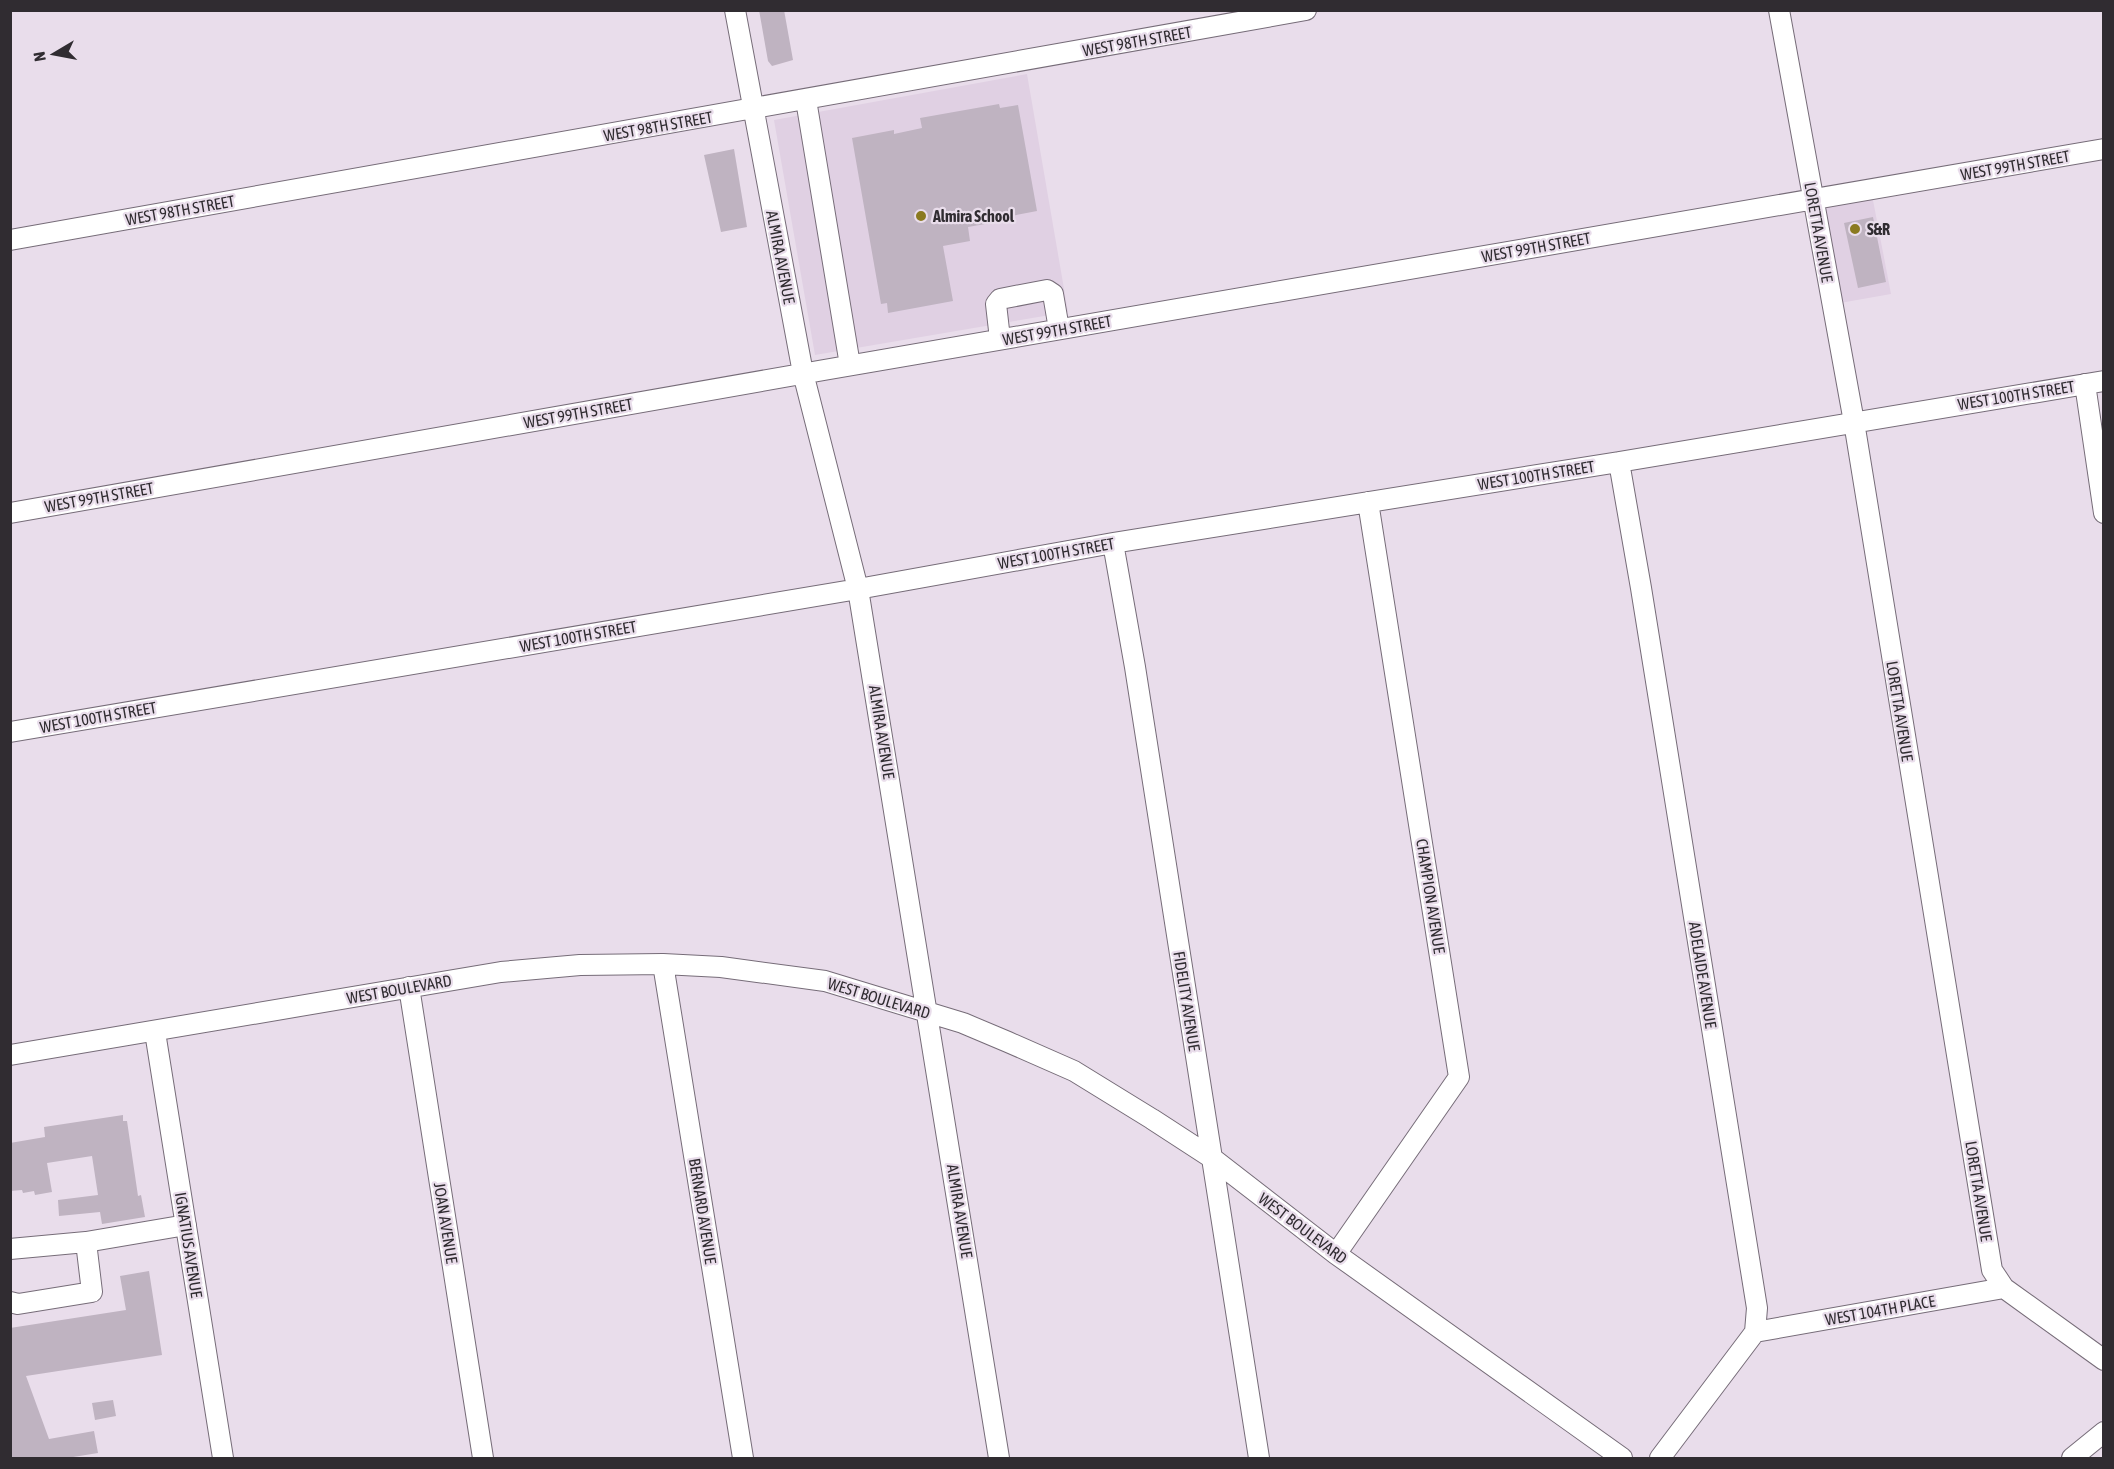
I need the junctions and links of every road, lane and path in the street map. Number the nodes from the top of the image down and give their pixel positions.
1 (735, 10) edge
2 (1306, 10) edge
3 (1779, 10) edge
4 (807, 100) junction
5 (752, 109) junction
6 (2103, 150) edge
7 (1812, 200) junction
8 (10, 240) edge
9 (1059, 329) junction
10 (1000, 339) junction
11 (849, 365) junction
12 (803, 373) junction
13 (2094, 382) edge
14 (1854, 422) junction
15 (1619, 462) junction
16 (1368, 502) junction
17 (10, 513) edge
18 (2103, 513) edge
19 (1113, 543) junction
20 (858, 589) junction
21 (10, 732) edge
22 (663, 964) junction
23 (409, 987) junction
24 (928, 1012) junction
25 (155, 1032) junction
26 (10, 1055) edge
27 (1212, 1158) junction
28 (186, 1225) junction
29 (86, 1242) junction
30 (10, 1250) edge
31 (1336, 1254) junction
32 (2004, 1288) junction
33 (10, 1302) edge
34 (1755, 1332) junction
35 (2103, 1360) edge
36 (2103, 1432) edge
37 (223, 1458) edge
38 (483, 1458) edge
39 (743, 1458) edge
40 (999, 1458) edge
41 (1259, 1458) edge
42 (1622, 1458) edge
43 (1660, 1458) edge
44 (2073, 1458) edge

1 - 5 street, ALMIRA AVENUE
2 - 4 street, WEST 98TH STREET
3 - 7 street, LORETTA AVENUE
4 - 5 street, WEST 98TH STREET
4 - 11 street
5 - 8 street, WEST 98TH STREET
5 - 12 street, ALMIRA AVENUE
6 - 7 street, WEST 99TH STREET
7 - 9 street, WEST 99TH STREET
7 - 14 street, LORETTA AVENUE
9 - 10 street, WEST 99TH STREET
9 - 10 street
10 - 11 street, WEST 99TH STREET
11 - 12 street, WEST 99TH STREET
12 - 17 street, WEST 99TH STREET
12 - 20 street, ALMIRA AVENUE
13 - 14 street, WEST 100TH STREET
13 - 18 street
14 - 15 street, WEST 100TH STREET
14 - 32 street, LORETTA AVENUE
15 - 16 street, WEST 100TH STREET
15 - 34 street, ADELAIDE AVENUE
16 - 19 street, WEST 100TH STREET
16 - 31 street, CHAMPION AVENUE
19 - 20 street, WEST 100TH STREET
19 - 27 street, FIDELITY AVENUE
20 - 21 street, WEST 100TH STREET
20 - 24 street, ALMIRA AVENUE
22 - 23 street, WEST BOULEVARD
22 - 24 street, WEST BOULEVARD
22 - 39 street, BERNARD AVENUE
23 - 25 street, WEST BOULEVARD
23 - 38 street, JOAN AVENUE
24 - 27 street, WEST BOULEVARD
24 - 40 street, ALMIRA AVENUE
25 - 26 street, WEST BOULEVARD
25 - 28 street, IGNATIUS AVENUE
27 - 31 street, WEST BOULEVARD
27 - 41 street, FIDELITY AVENUE
28 - 29 street
28 - 37 street, IGNATIUS AVENUE
29 - 30 street
29 - 33 street
31 - 42 street, WEST BOULEVARD
32 - 34 street, WEST 104TH PLACE
32 - 35 street, LORETTA AVENUE
34 - 43 street
36 - 44 street

